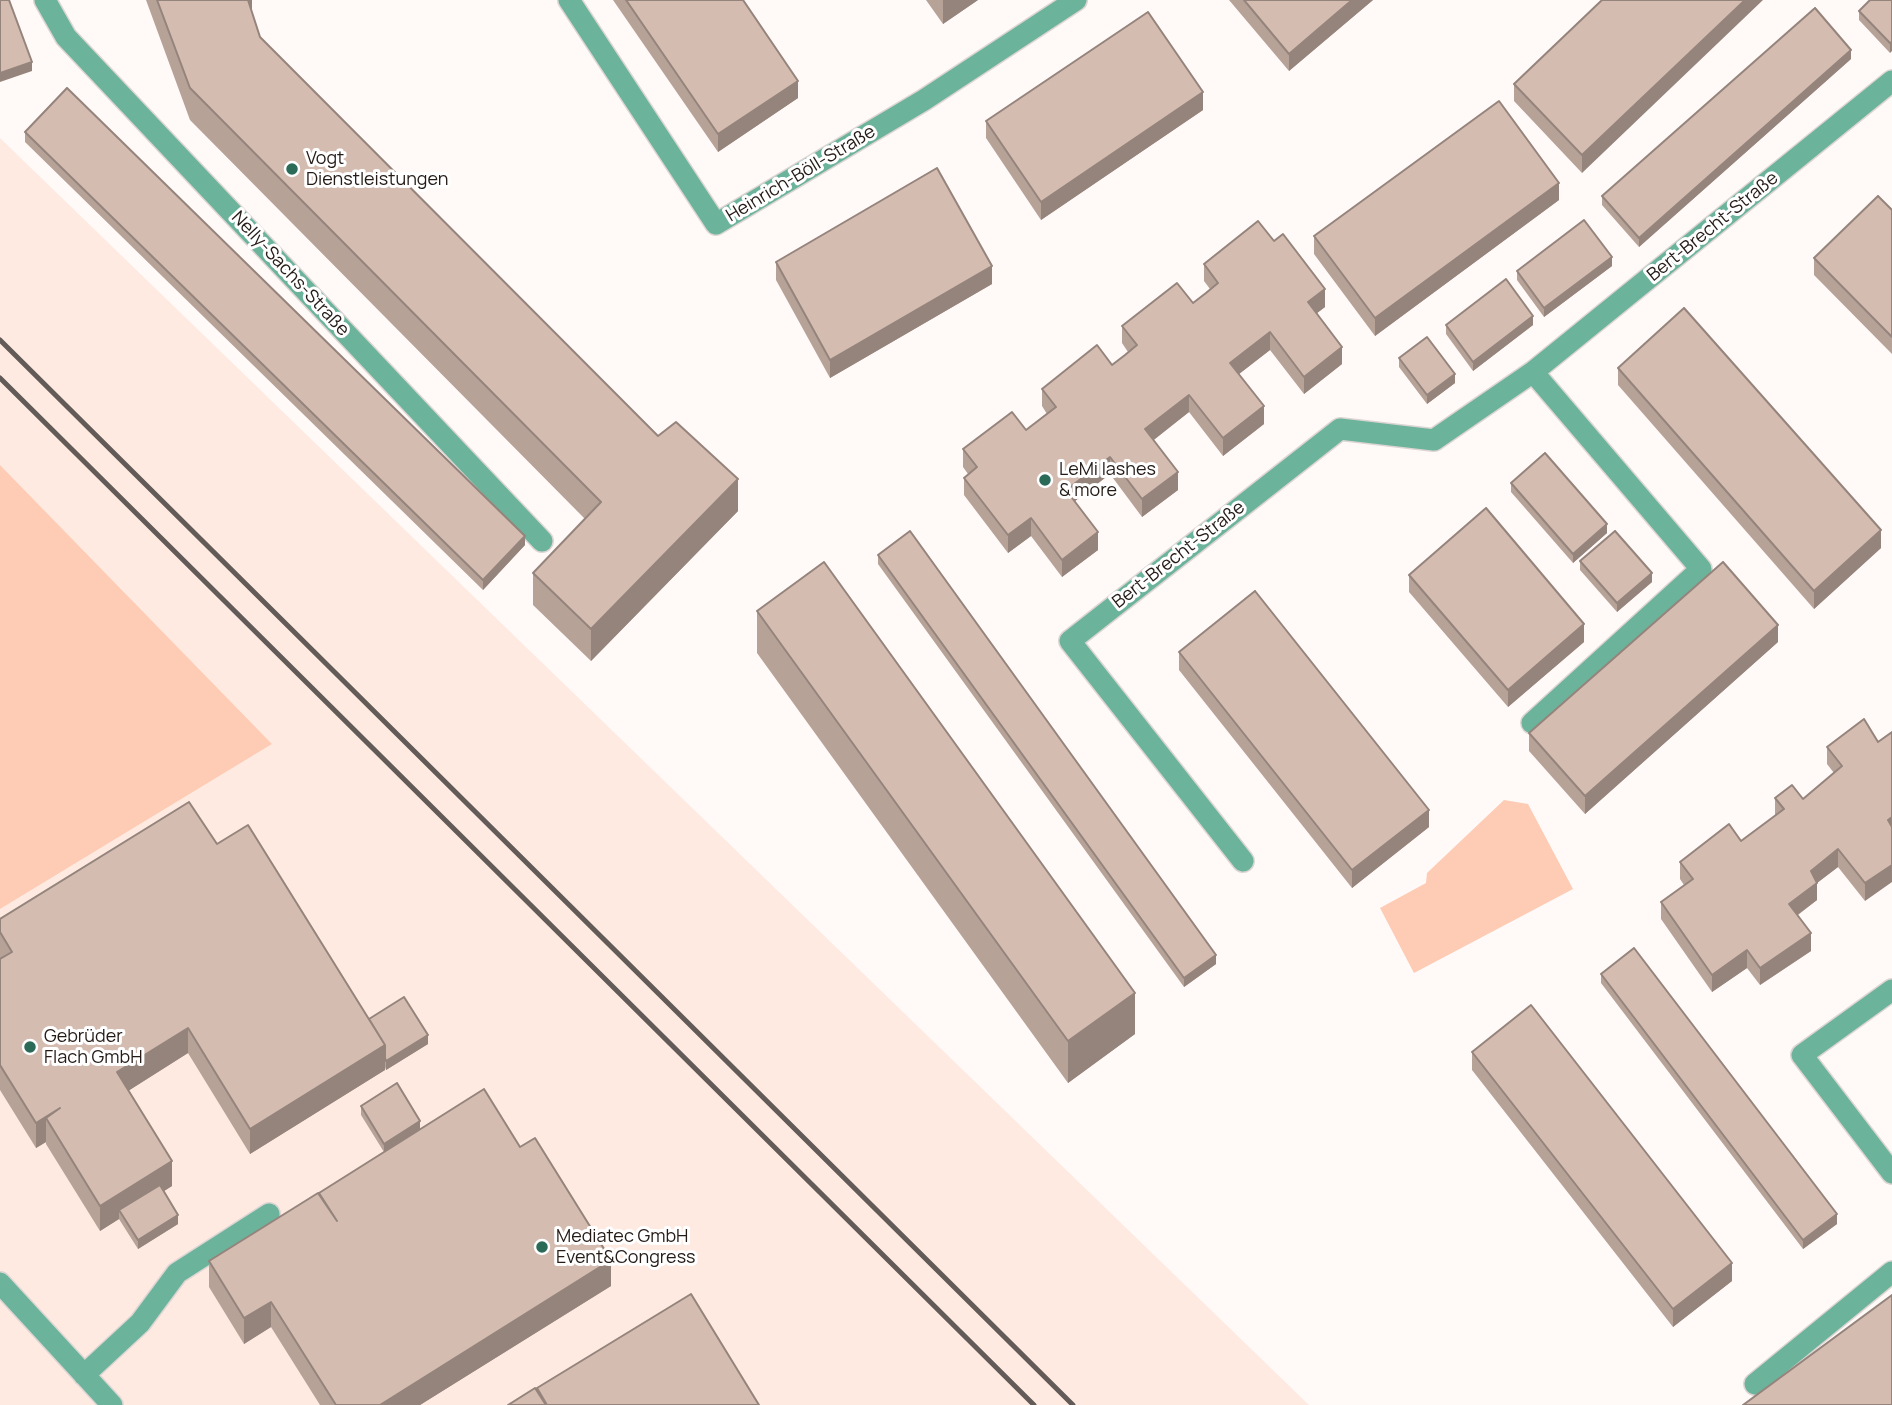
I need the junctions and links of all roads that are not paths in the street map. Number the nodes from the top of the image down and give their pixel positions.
1 (46, 0) edge
2 (569, 0) edge
3 (1076, 0) edge
4 (1892, 81) edge
5 (1533, 372) junction
6 (542, 541) dead end
7 (1532, 723) dead end
8 (1243, 861) dead end
9 (1892, 990) edge
10 (1892, 1173) edge
11 (269, 1214) dead end
12 (1892, 1272) edge
13 (0, 1283) edge
14 (84, 1375) junction
15 (1755, 1384) dead end
16 (104, 1402) edge

1 - 6 street, Nelly-Sachs-Straße
2 - 3 street, Heinrich-Böll-Straße
4 - 5 street, Bert-Brecht-Straße
5 - 7 street
5 - 8 street, Bert-Brecht-Straße
9 - 10 street
11 - 14 street
12 - 15 street
13 - 14 street
14 - 16 street

